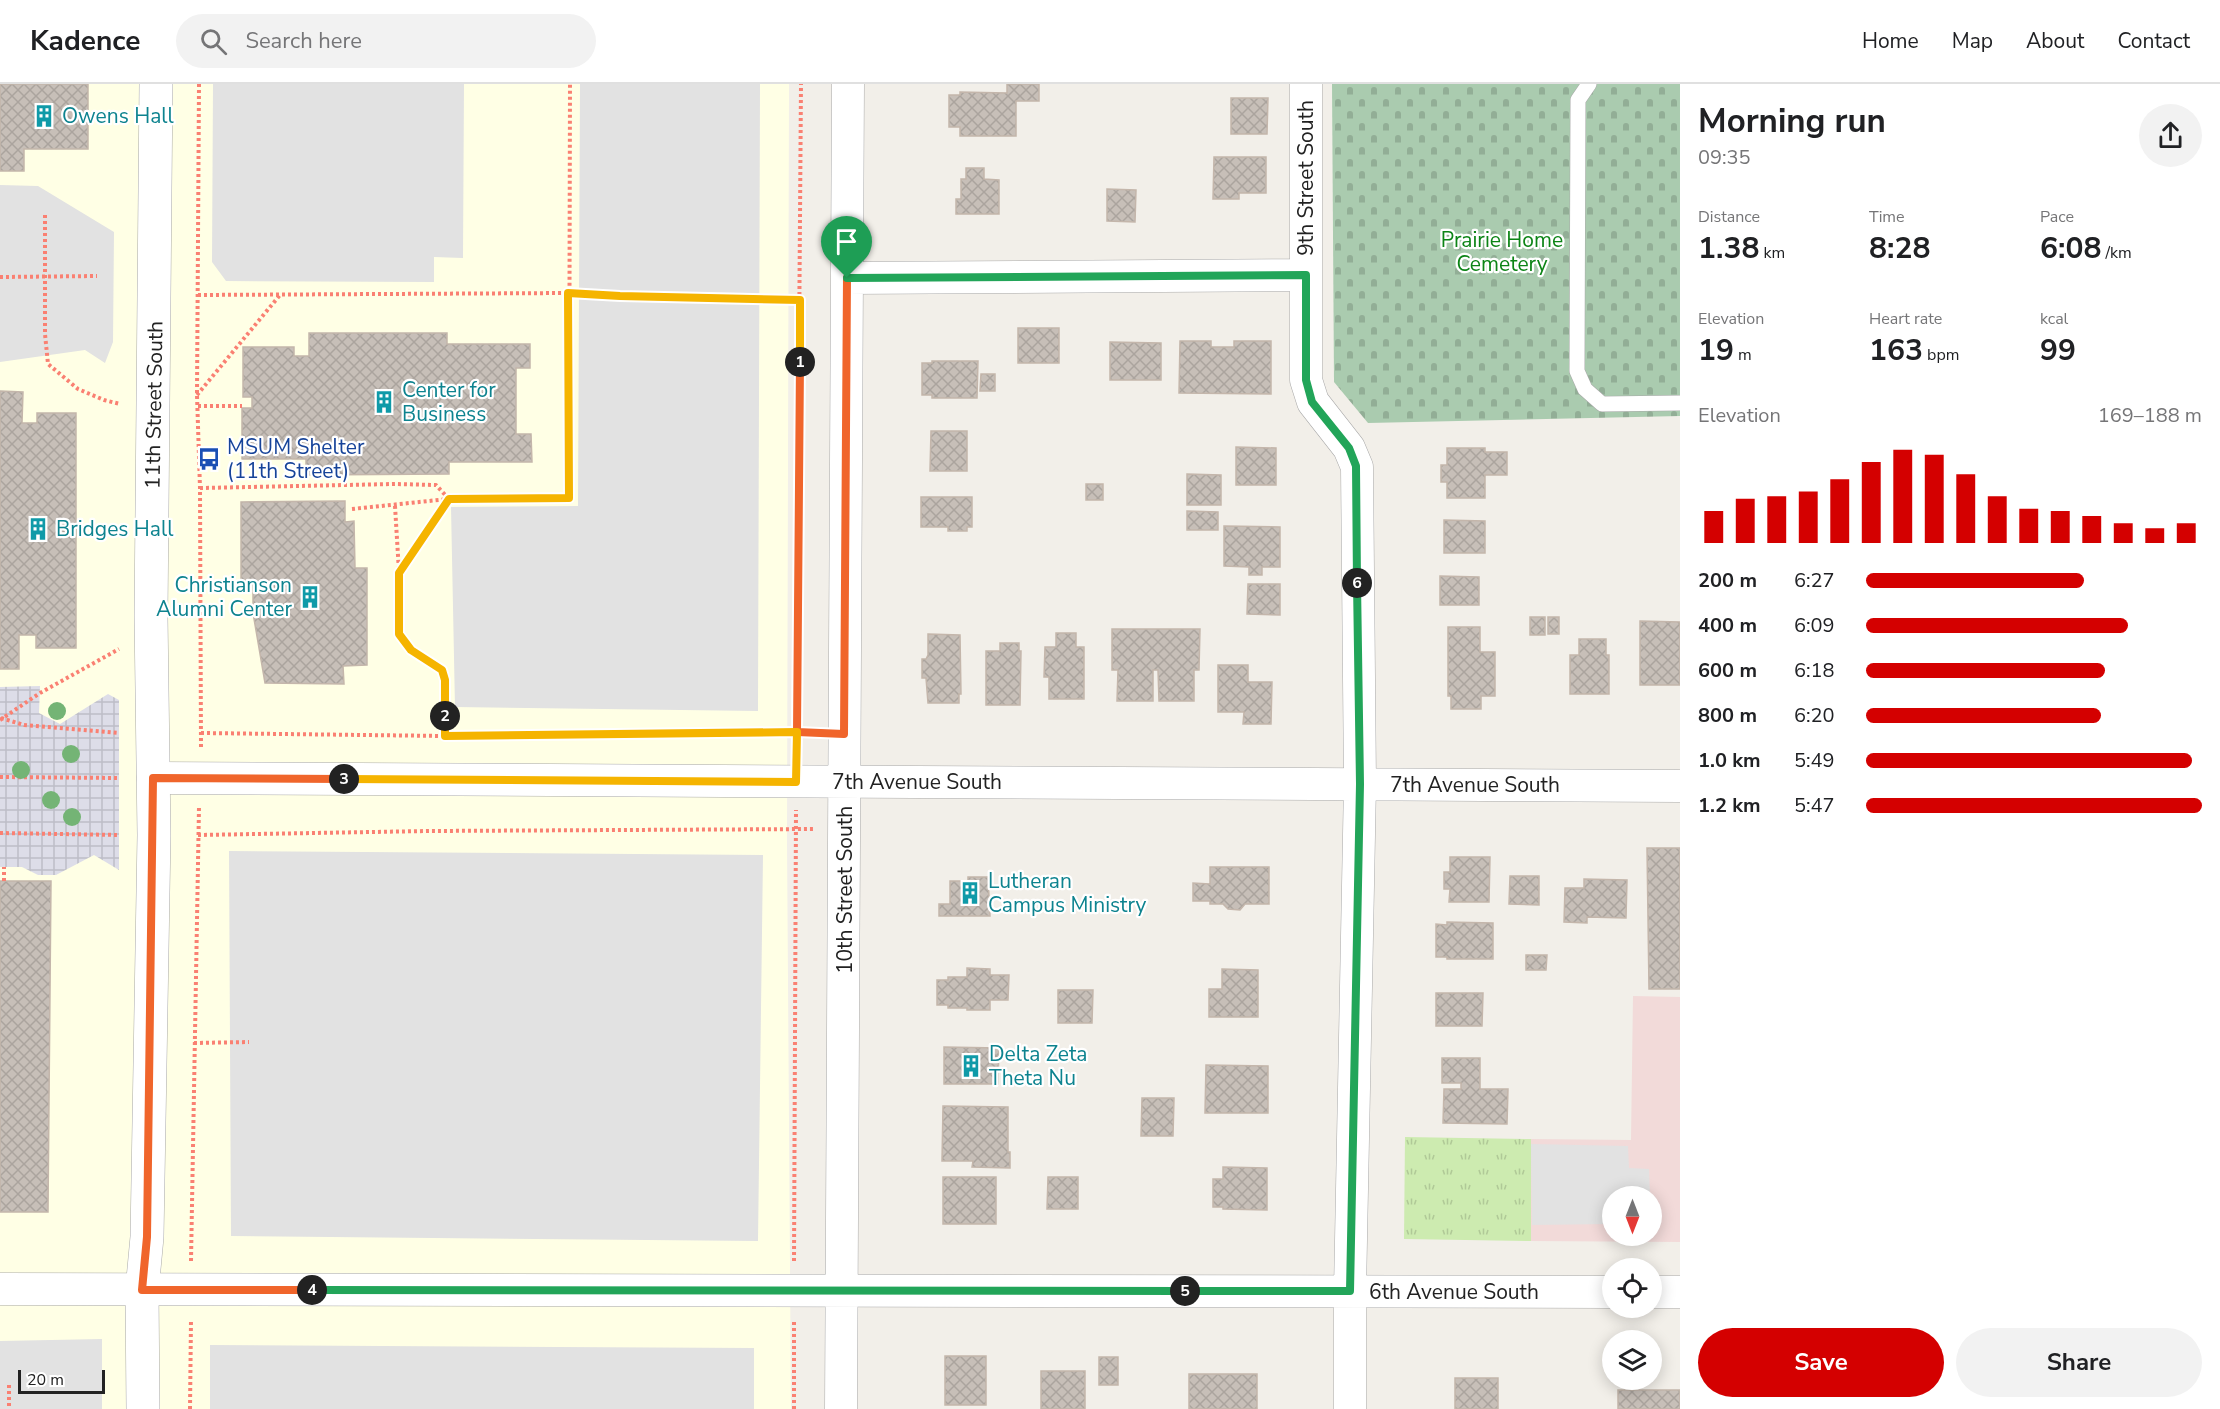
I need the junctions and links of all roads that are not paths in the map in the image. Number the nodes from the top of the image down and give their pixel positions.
1 (156, 84) edge
2 (848, 84) edge
3 (1306, 84) edge
4 (1590, 84) edge
5 (1306, 275) junction
6 (847, 278) junction
7 (1680, 403) edge
8 (153, 778) junction
9 (845, 781) junction
10 (1360, 784) junction
11 (1680, 786) edge
12 (0, 1289) edge
13 (142, 1290) junction
14 (842, 1291) junction
15 (1350, 1291) junction
16 (1602, 1292) edge
17 (1662, 1292) edge
18 (1680, 1292) edge
19 (142, 1409) edge
20 (841, 1409) edge
21 (1350, 1409) edge

1 - 8 street, 11th Street South
2 - 6 street, 10th Street South
3 - 5 street, 9th Street South
4 - 7 lane
5 - 6 street
5 - 10 street, 9th Street South
6 - 9 street, 10th Street South
8 - 9 street, 7th Avenue South
8 - 13 street, 11th Street South
9 - 10 street, 7th Avenue South
9 - 14 street, 10th Street South
10 - 11 street, 7th Avenue South
10 - 15 street, 9th Street South
12 - 13 street, 6th Avenue South
13 - 14 street, 6th Avenue South
13 - 19 street, 11th Street South
14 - 15 street, 6th Avenue South
14 - 20 street, 10th Street South
15 - 16 street, 6th Avenue South
15 - 21 street, 9th Street South
17 - 18 street

